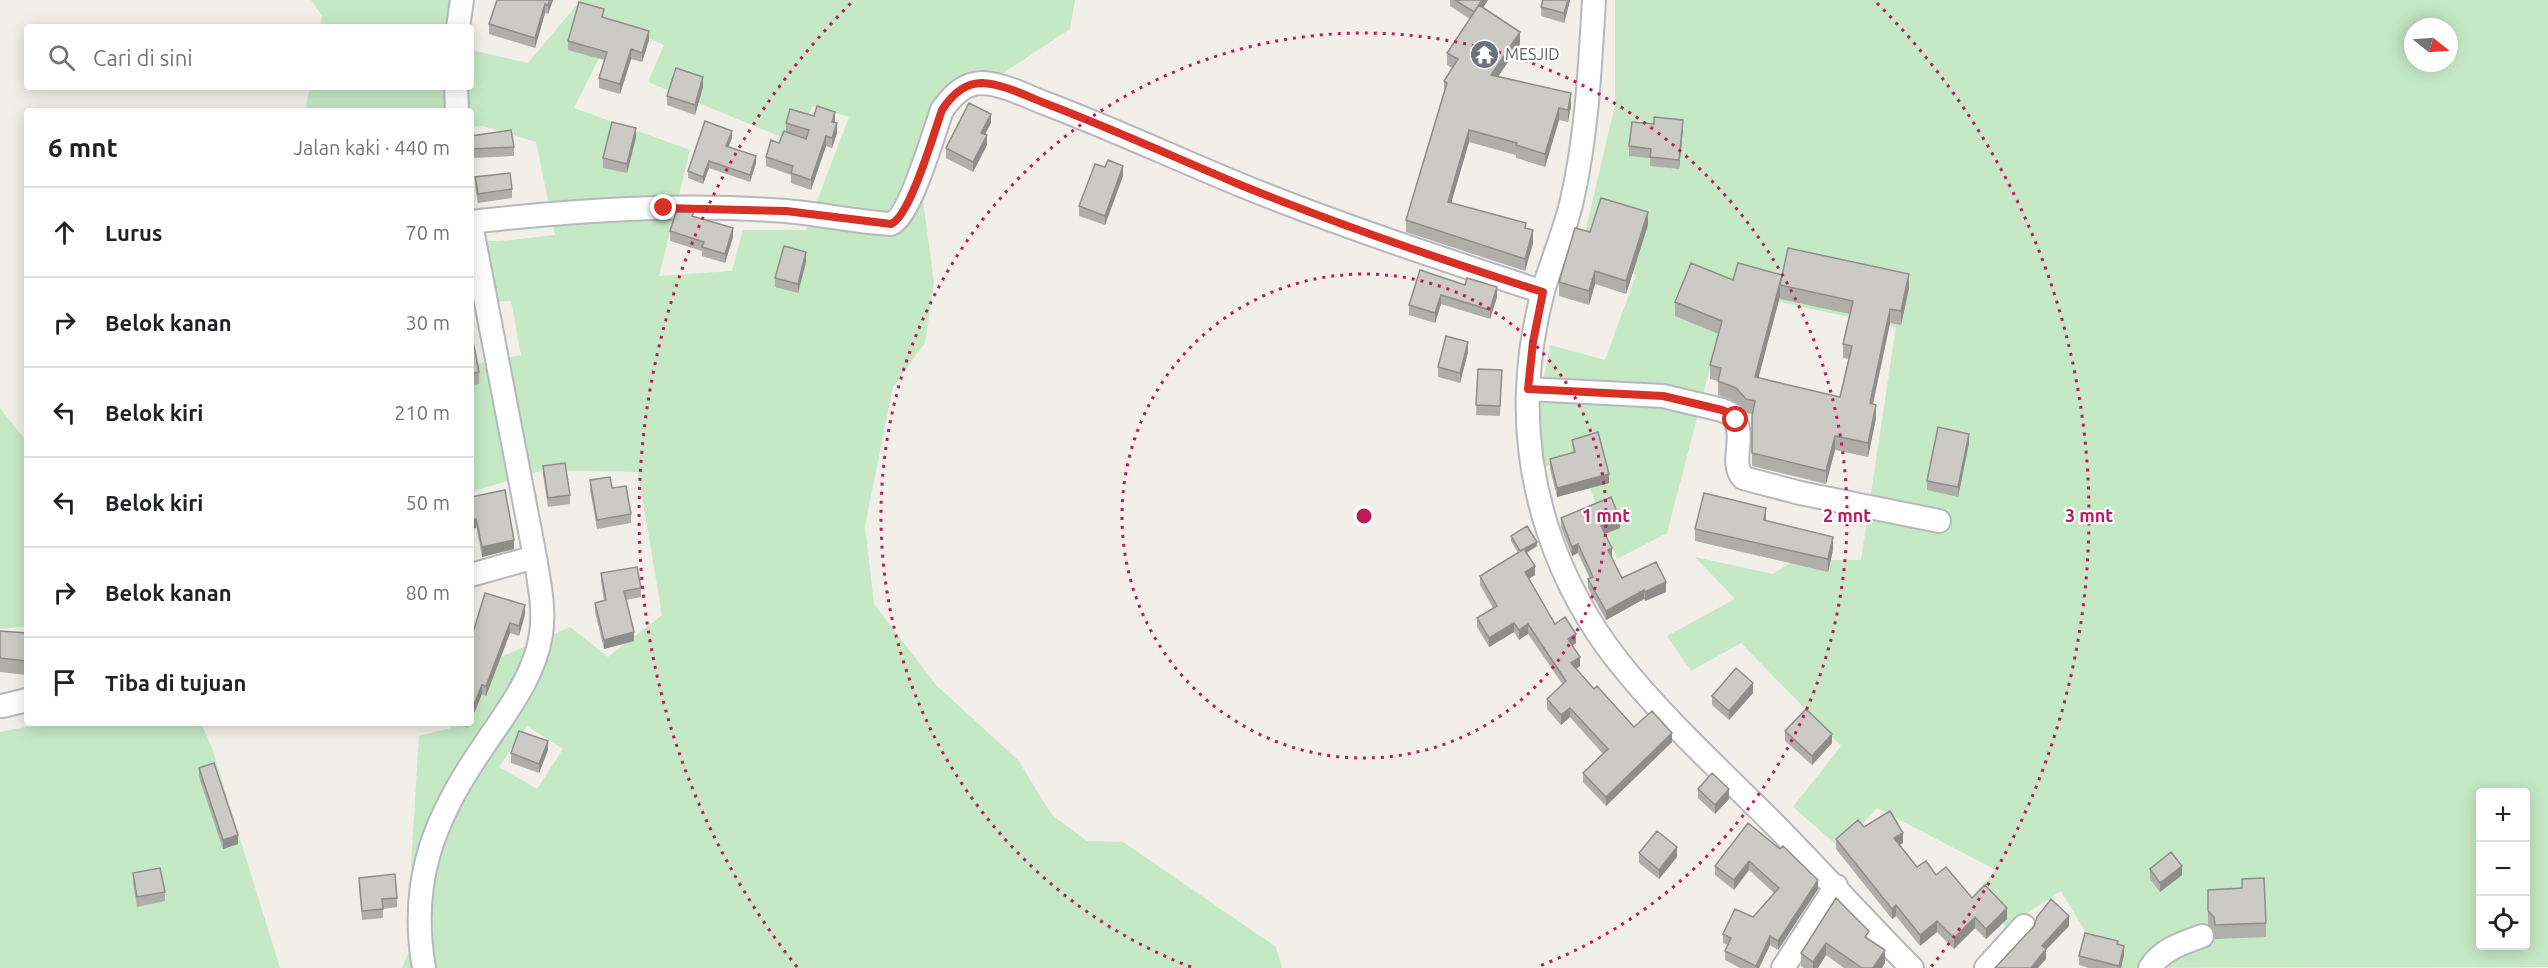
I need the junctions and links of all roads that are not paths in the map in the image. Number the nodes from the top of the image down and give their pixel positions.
1 (462, 0) edge
2 (1594, 0) edge
3 (458, 24) edge
4 (456, 90) edge
5 (457, 108) edge
6 (474, 223) edge
7 (474, 239) edge
8 (1543, 292) junction
9 (1528, 389) junction
10 (1939, 521) dead end
11 (535, 557) junction
12 (474, 574) edge
13 (24, 701) edge
14 (2, 706) dead end
15 (1836, 886) junction
16 (2024, 926) dead end
17 (2202, 936) dead end
18 (424, 968) edge
19 (1783, 968) edge
20 (1912, 968) edge
21 (1986, 968) edge
22 (2151, 968) edge

1 - 3 street
2 - 8 street
4 - 5 street
6 - 8 street
7 - 11 street
8 - 9 street
9 - 10 street
9 - 15 street
11 - 12 street
11 - 18 street
13 - 14 street
15 - 19 street
15 - 20 street
16 - 21 street
17 - 22 street

